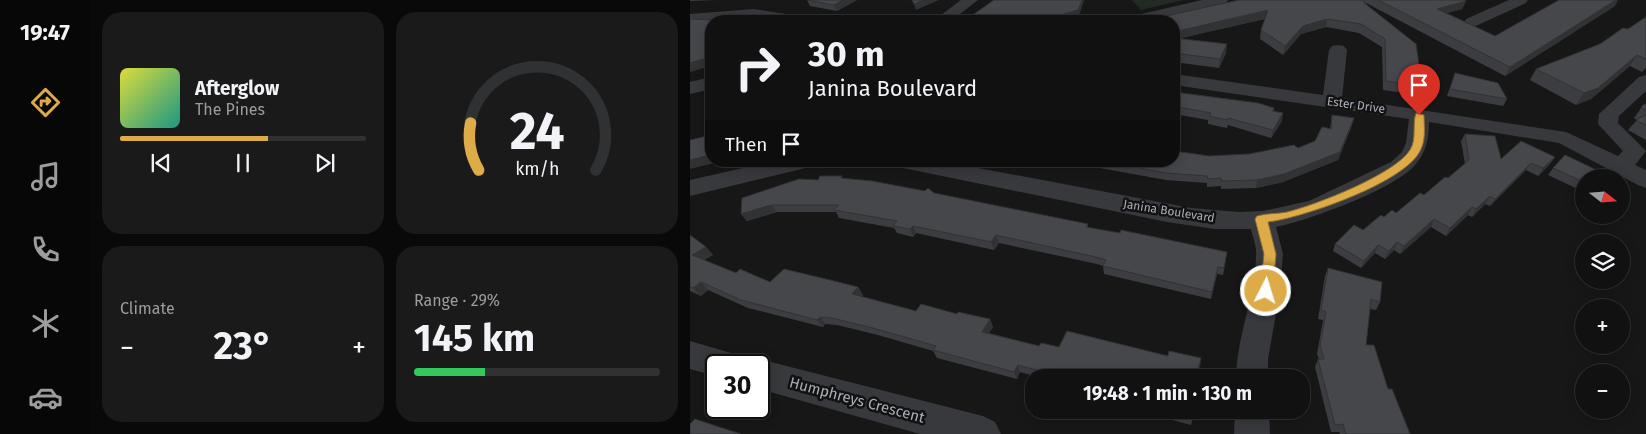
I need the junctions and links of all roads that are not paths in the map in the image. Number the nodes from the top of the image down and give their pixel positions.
1 (972, 0) edge
2 (1221, 0) edge
3 (1487, 0) edge
4 (1520, 0) edge
5 (1506, 8) junction
6 (741, 15) edge
7 (760, 15) edge
8 (949, 15) edge
9 (1156, 15) edge
10 (705, 18) edge
11 (690, 19) edge
12 (1472, 22) dead end
13 (1338, 50) dead end
14 (1180, 80) edge
15 (1646, 81) edge
16 (705, 84) edge
17 (690, 88) edge
18 (1332, 102) junction
19 (1419, 115) junction
20 (780, 167) edge
21 (934, 167) edge
22 (1621, 167) junction
23 (1646, 180) edge
24 (690, 188) edge
25 (1261, 219) junction
26 (690, 355) edge
27 (705, 359) edge
28 (1252, 369) edge
29 (770, 377) edge
30 (1252, 419) edge
31 (983, 434) edge
32 (1252, 434) edge

1 - 8 street
2 - 9 street
3 - 5 street
4 - 5 street
5 - 12 street
6 - 7 street
10 - 11 street
13 - 18 street
14 - 18 street, Ester Drive
15 - 22 street
16 - 17 street
18 - 19 street, Ester Drive
19 - 22 street, Ester Drive
19 - 25 street, Janina Boulevard
20 - 24 street
21 - 25 street, Janina Boulevard
22 - 23 street, Ester Drive
25 - 28 street
26 - 27 street
29 - 31 street, Humphreys Crescent
30 - 32 street

